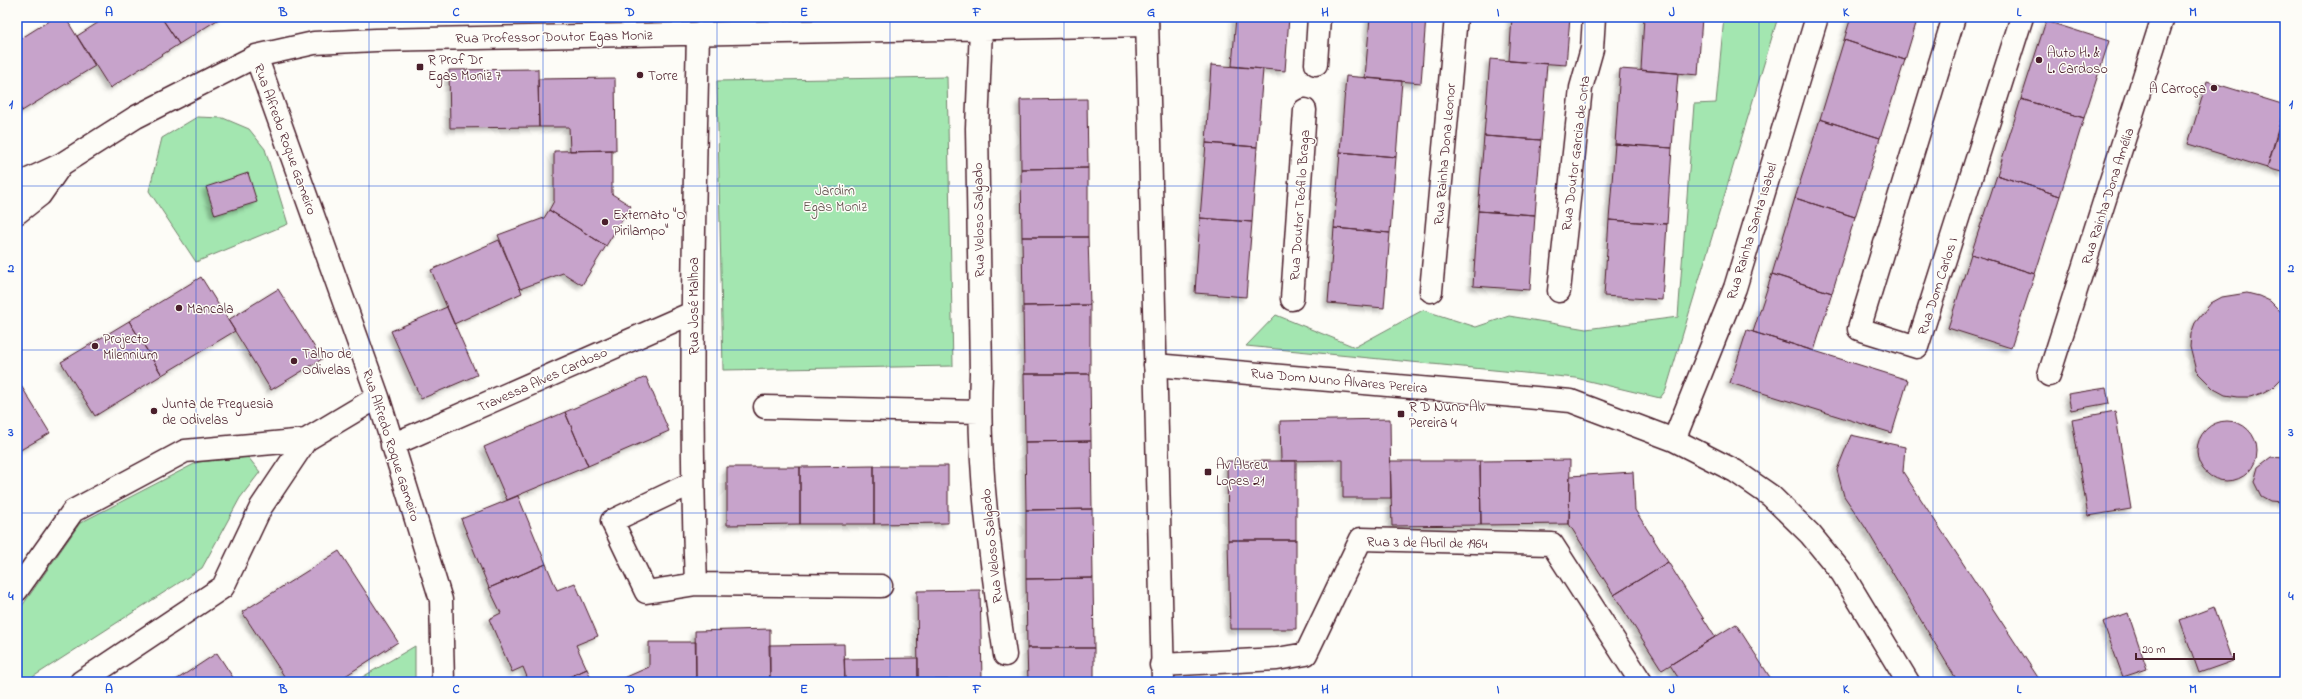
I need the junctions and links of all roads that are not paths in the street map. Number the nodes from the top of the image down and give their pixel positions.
1 (1319, 17) edge
2 (1456, 17) edge
3 (1594, 17) edge
4 (1817, 17) edge
5 (1954, 17) edge
6 (2022, 17) edge
7 (2163, 17) edge
8 (1147, 21) edge
9 (981, 28) junction
10 (698, 33) junction
11 (256, 56) junction
12 (1316, 64) dead end
13 (1305, 110) dead end
14 (62, 164) junction
15 (17, 184) edge
16 (17, 213) edge
17 (1431, 291) dead end
18 (1558, 291) dead end
19 (1292, 299) dead end
20 (692, 313) junction
21 (1155, 365) junction
22 (2049, 375) dead end
23 (378, 397) junction
24 (765, 407) dead end
25 (979, 412) junction
26 (306, 440) junction
27 (1674, 440) junction
28 (392, 445) junction
29 (692, 483) junction
30 (696, 584) junction
31 (881, 586) dead end
32 (17, 590) edge
33 (1005, 655) dead end
34 (1162, 674) edge
35 (81, 682) edge
36 (443, 682) edge
37 (1641, 682) edge
38 (1908, 682) edge

1 - 12 street
2 - 17 street, Rua Rainha Dona Leonor
3 - 18 street, Rua Doutor Garcia de Orta
4 - 27 street, Rua Rainha Santa Isabel
5 - 6 street, Rua Dom Carlos I
7 - 22 street, Rua Rainha Dona Amélia
8 - 9 street, Rua Professor Doutor Egas Moniz
8 - 21 street
9 - 10 street, Rua Professor Doutor Egas Moniz
9 - 25 street, Rua Veloso Salgado
10 - 11 street, Rua Professor Doutor Egas Moniz
10 - 20 street, Rua José Malhoa
11 - 14 street, Rua Professor Doutor Egas Moniz
11 - 23 street, Rua Alfredo Roque Gameiro
13 - 19 street, Rua Doutor Teófilo Braga
14 - 15 street, Rua Professor Doutor Egas Moniz
14 - 16 street, Rua Professor Doutor Egas Moniz
20 - 28 street, Travessa Alves Cardoso
20 - 29 street, Rua José Malhoa
21 - 27 street, Rua Dom Nuno Álvares Pereira
21 - 34 street
23 - 26 street
23 - 28 street, Rua Alfredo Roque Gameiro
24 - 25 street
25 - 33 street, Rua Veloso Salgado
26 - 32 street
26 - 35 street
27 - 38 street, Rua Dom Nuno Álvares Pereira
28 - 36 street, Rua Alfredo Roque Gameiro
29 - 30 street, Rua José Malhoa
29 - 30 street
30 - 31 street
34 - 37 street, Rua 3 de Abril de 1964

